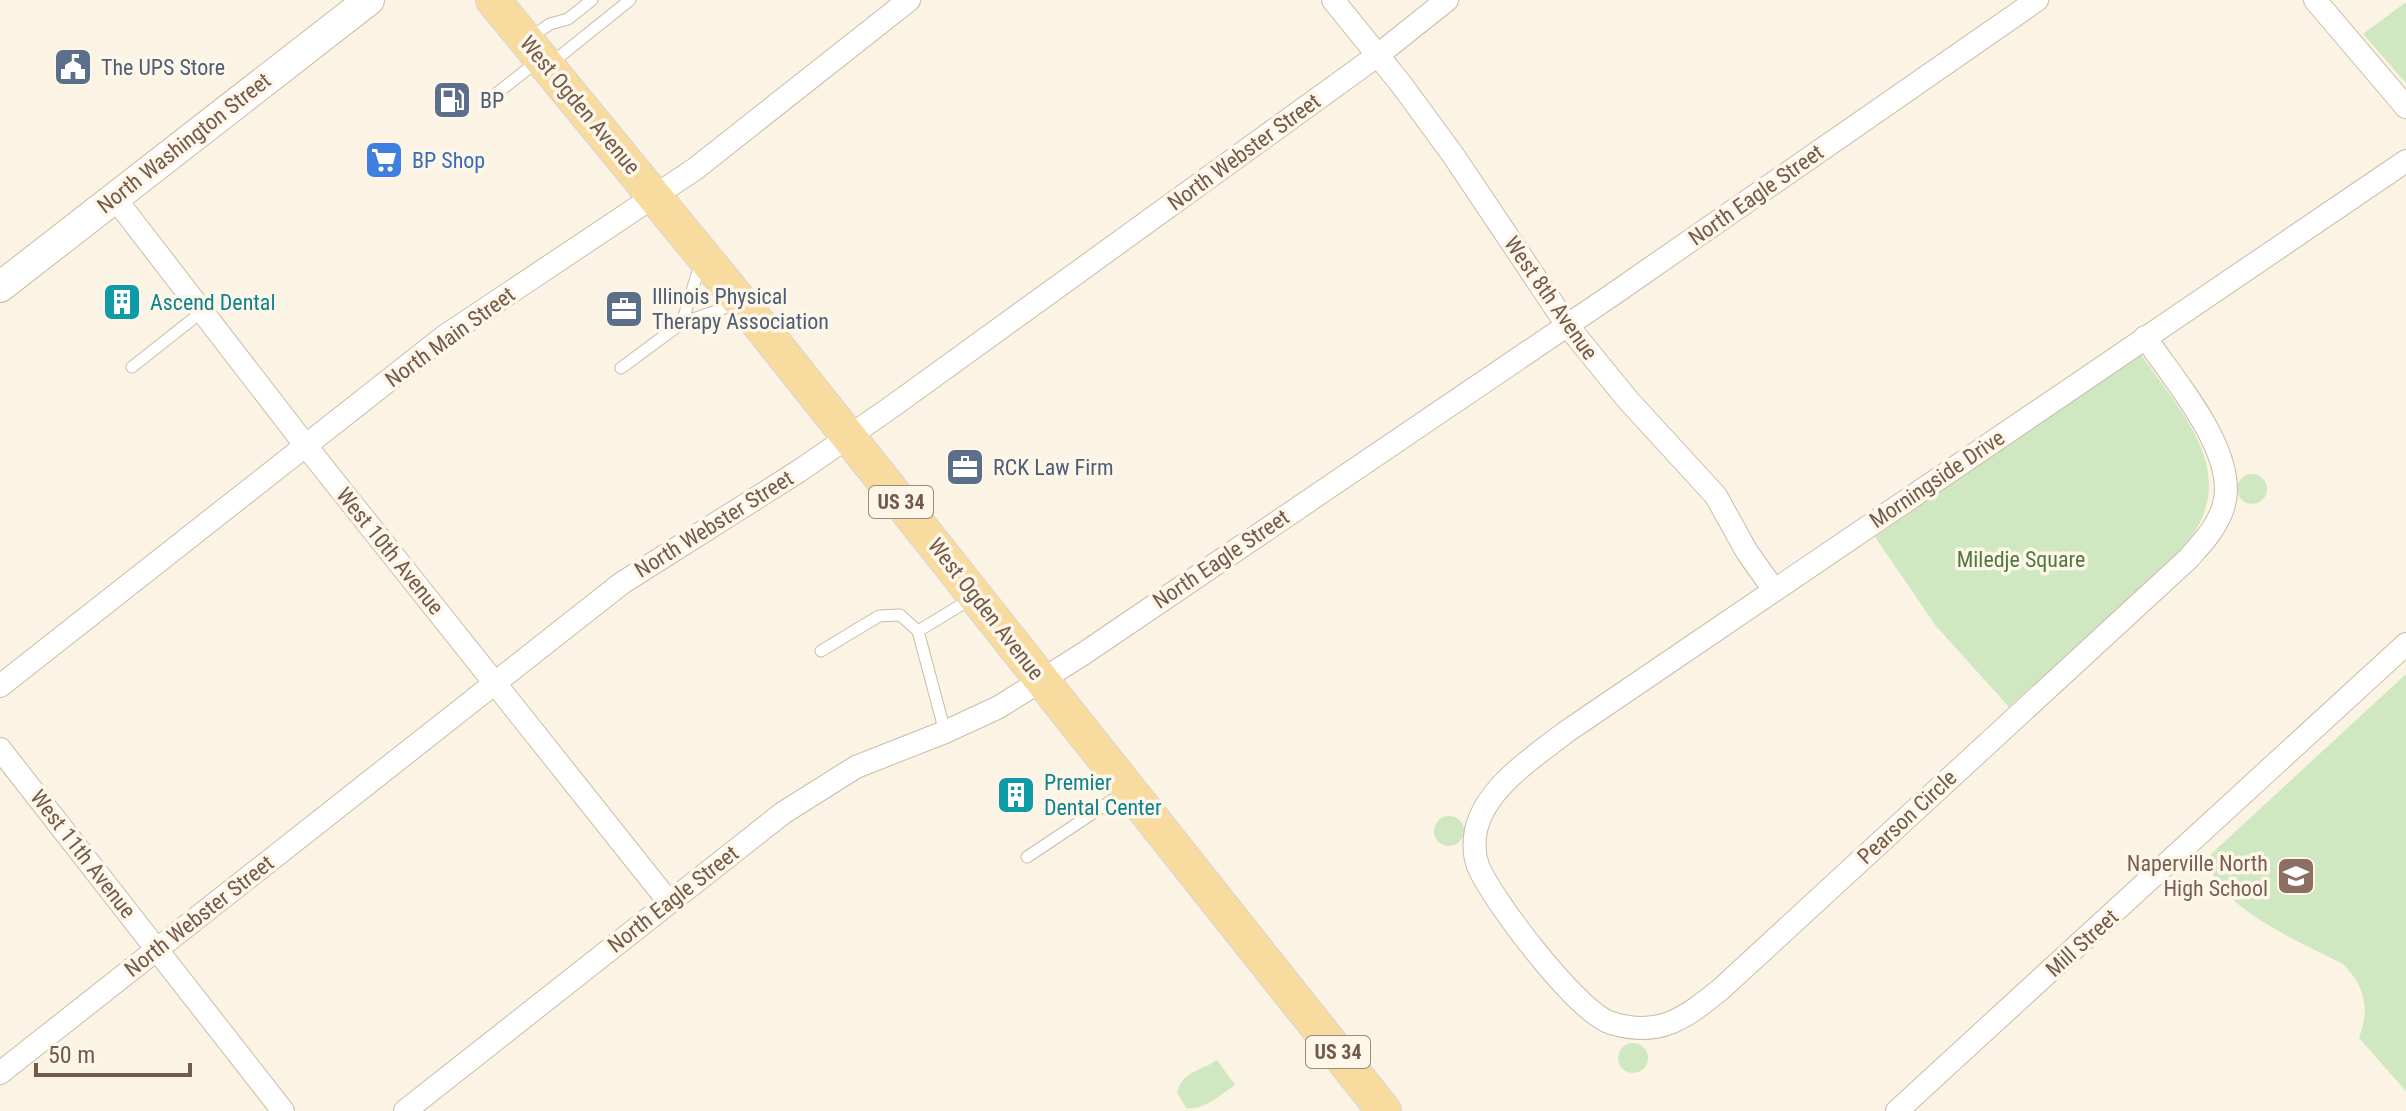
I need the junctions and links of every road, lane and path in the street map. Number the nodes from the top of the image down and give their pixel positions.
1 (369, 0) edge
2 (493, 0) edge
3 (592, 0) edge
4 (630, 0) edge
5 (909, 0) edge
6 (1333, 0) edge
7 (1447, 0) edge
8 (2037, 0) edge
9 (2315, 0) edge
10 (539, 54) junction
11 (1378, 55) junction
12 (492, 97) dead end
13 (2406, 107) edge
14 (2406, 161) edge
15 (655, 196) junction
16 (114, 197) junction
17 (703, 255) junction
18 (0, 287) edge
19 (741, 303) junction
20 (203, 311) junction
21 (682, 323) junction
22 (1567, 325) junction
23 (2145, 337) junction
24 (132, 367) dead end
25 (621, 368) dead end
26 (849, 436) junction
27 (306, 446) junction
28 (1774, 590) junction
29 (976, 596) junction
30 (918, 631) junction
31 (2406, 644) edge
32 (821, 651) dead end
33 (1042, 680) junction
34 (496, 682) junction
35 (0, 686) edge
36 (945, 732) junction
37 (0, 749) edge
38 (1129, 789) junction
39 (1482, 813) joint
40 (1027, 857) dead end
41 (669, 902) junction
42 (158, 948) junction
43 (0, 1073) edge
44 (283, 1111) edge
45 (405, 1111) edge
46 (1384, 1111) edge
47 (1897, 1111) edge

1 - 16 main road, North Washington Street
2 - 10 main road, West Ogden Avenue / US 34
3 - 10 lane
4 - 10 lane
5 - 15 street, North Main Street
6 - 11 street, West 8th Avenue
7 - 11 street, North Webster Street
8 - 22 street, North Eagle Street
9 - 13 street
10 - 12 lane
10 - 15 main road, West Ogden Avenue / US 34
11 - 22 street, West 8th Avenue
11 - 26 street, North Webster Street
14 - 23 street, Morningside Drive
15 - 17 main road, West Ogden Avenue / US 34
15 - 27 street, North Main Street
16 - 18 main road, North Washington Street
16 - 20 street, West 10th Avenue
17 - 19 main road, West Ogden Avenue / US 34
17 - 21 lane
19 - 21 lane
19 - 26 main road, West Ogden Avenue / US 34
20 - 24 lane
20 - 27 street, West 10th Avenue
21 - 25 lane
22 - 28 street, West 8th Avenue
22 - 33 street, North Eagle Street
23 - 28 street, Morningside Drive
23 - 39 street, Pearson Circle
26 - 29 main road, West Ogden Avenue / US 34
26 - 34 street, North Webster Street
27 - 34 street, West 10th Avenue
27 - 35 street, North Main Street
28 - 39 street, Morningside Drive
29 - 30 lane
29 - 33 main road, West Ogden Avenue / US 34
30 - 32 lane
30 - 36 lane
31 - 47 street, Mill Street
33 - 36 street, North Eagle Street
33 - 38 main road, West Ogden Avenue / US 34
34 - 41 street, West 10th Avenue
34 - 42 street, North Webster Street
36 - 41 street, North Eagle Street
37 - 42 street, West 11th Avenue
38 - 40 lane
38 - 46 main road, West Ogden Avenue / US 34
41 - 45 street, North Eagle Street
42 - 43 street, North Webster Street
42 - 44 street, West 11th Avenue

